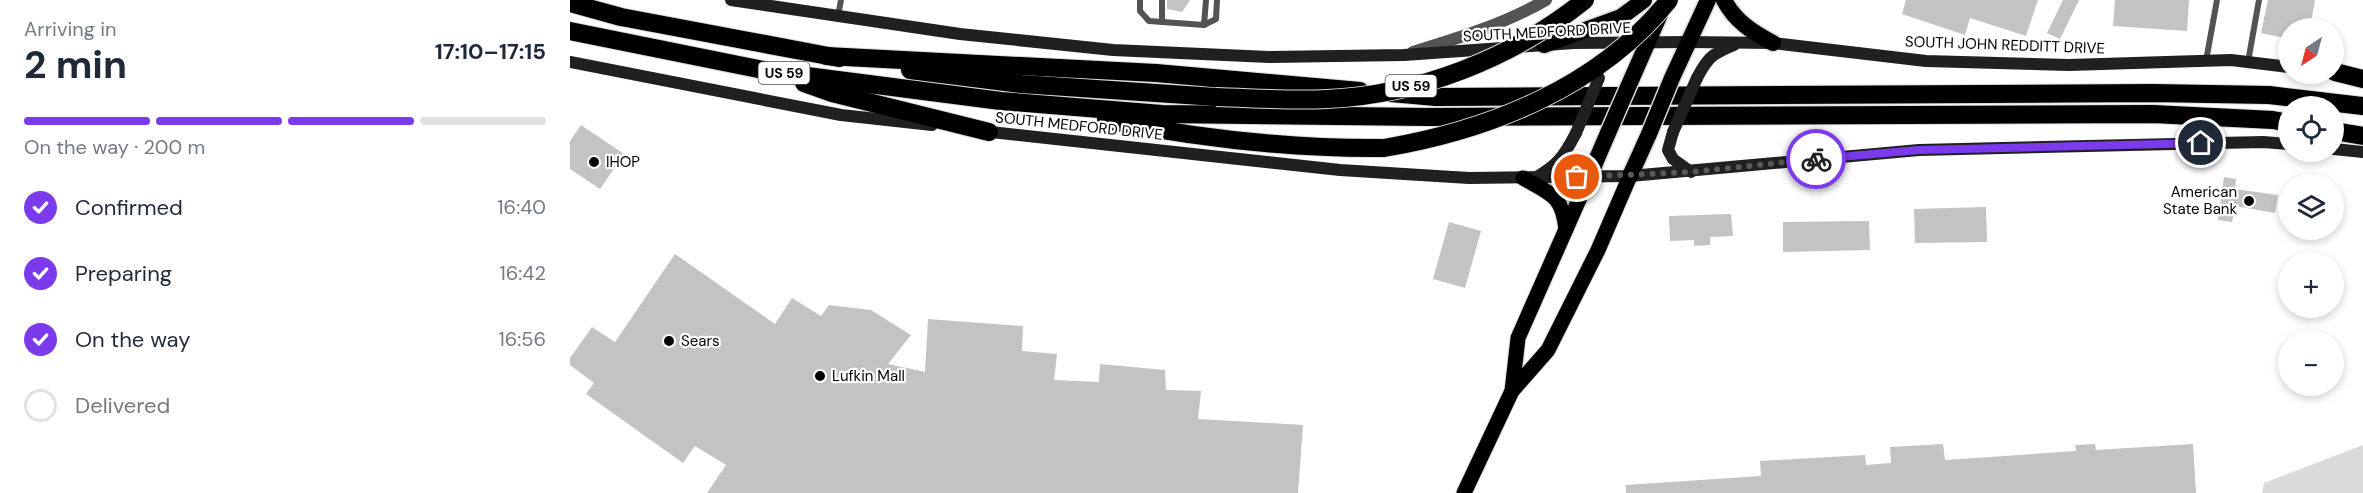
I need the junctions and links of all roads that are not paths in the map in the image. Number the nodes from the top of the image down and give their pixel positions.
1 (731, 0) edge
2 (841, 0) edge
3 (1140, 0) edge
4 (1162, 0) edge
5 (1206, 0) edge
6 (1217, 0) edge
7 (1546, 0) edge
8 (1585, 0) edge
9 (1644, 0) edge
10 (1668, 0) edge
11 (1708, 0) edge
12 (1724, 0) edge
13 (2217, 0) edge
14 (2259, 0) edge
15 (570, 3) edge
16 (838, 17) junction
17 (1162, 22) junction
18 (1204, 25) junction
19 (570, 31) edge
20 (1648, 42) junction
21 (1688, 42) junction
22 (1737, 43) junction
23 (1773, 43) junction
24 (1596, 44) junction
25 (1544, 45) junction
26 (1404, 55) junction
27 (826, 56) junction
28 (2206, 61) junction
29 (570, 62) edge
30 (2248, 62) junction
31 (2278, 66) edge
32 (768, 71) junction
33 (2344, 75) edge
34 (2363, 80) edge
35 (1001, 101) junction
36 (2363, 106) edge
37 (2278, 121) edge
38 (989, 132) junction
39 (2344, 133) edge
40 (2363, 136) edge
41 (2278, 143) edge
42 (2344, 150) edge
43 (2363, 152) edge
44 (1691, 172) junction
45 (1630, 176) junction
46 (1589, 177) junction
47 (1529, 178) junction
48 (1566, 232) junction
49 (1512, 391) junction
50 (1464, 493) edge

1 - 16 main road, SOUTH MEDFORD DRIVE
2 - 16 lane
3 - 17 lane
4 - 17 lane
5 - 18 lane
6 - 18 lane
7 - 26 street
8 - 27 highway, US 59, bridge
9 - 25 highway
10 - 20 highway
10 - 35 highway, US 59, bridge
11 - 21 highway
12 - 23 highway
13 - 28 lane
14 - 30 lane
15 - 27 highway, US 59
16 - 26 main road, SOUTH MEDFORD DRIVE
17 - 18 lane
19 - 32 highway, US 59
20 - 21 main road, SOUTH JOHN REDDITT DRIVE
20 - 24 main road, SOUTH MEDFORD DRIVE
20 - 46 highway, bridge
21 - 22 main road, SOUTH JOHN REDDITT DRIVE
21 - 45 highway, bridge
22 - 23 main road, SOUTH JOHN REDDITT DRIVE
22 - 44 main road, bridge
23 - 28 main road, SOUTH JOHN REDDITT DRIVE
24 - 25 main road, SOUTH MEDFORD DRIVE
24 - 47 main road, bridge
25 - 26 main road, SOUTH MEDFORD DRIVE
27 - 36 highway
28 - 30 main road, SOUTH JOHN REDDITT DRIVE
29 - 38 main road, SOUTH MEDFORD DRIVE
30 - 31 main road, SOUTH JOHN REDDITT DRIVE
32 - 35 highway, US 59
32 - 38 highway
33 - 34 highway
35 - 37 highway
38 - 47 main road, SOUTH MEDFORD DRIVE
39 - 40 highway
41 - 44 main road
42 - 43 main road
44 - 45 main road
45 - 46 main road
45 - 49 main road
46 - 47 main road, SOUTH MEDFORD DRIVE
46 - 48 main road
47 - 48 main road
48 - 49 main road
49 - 50 main road

